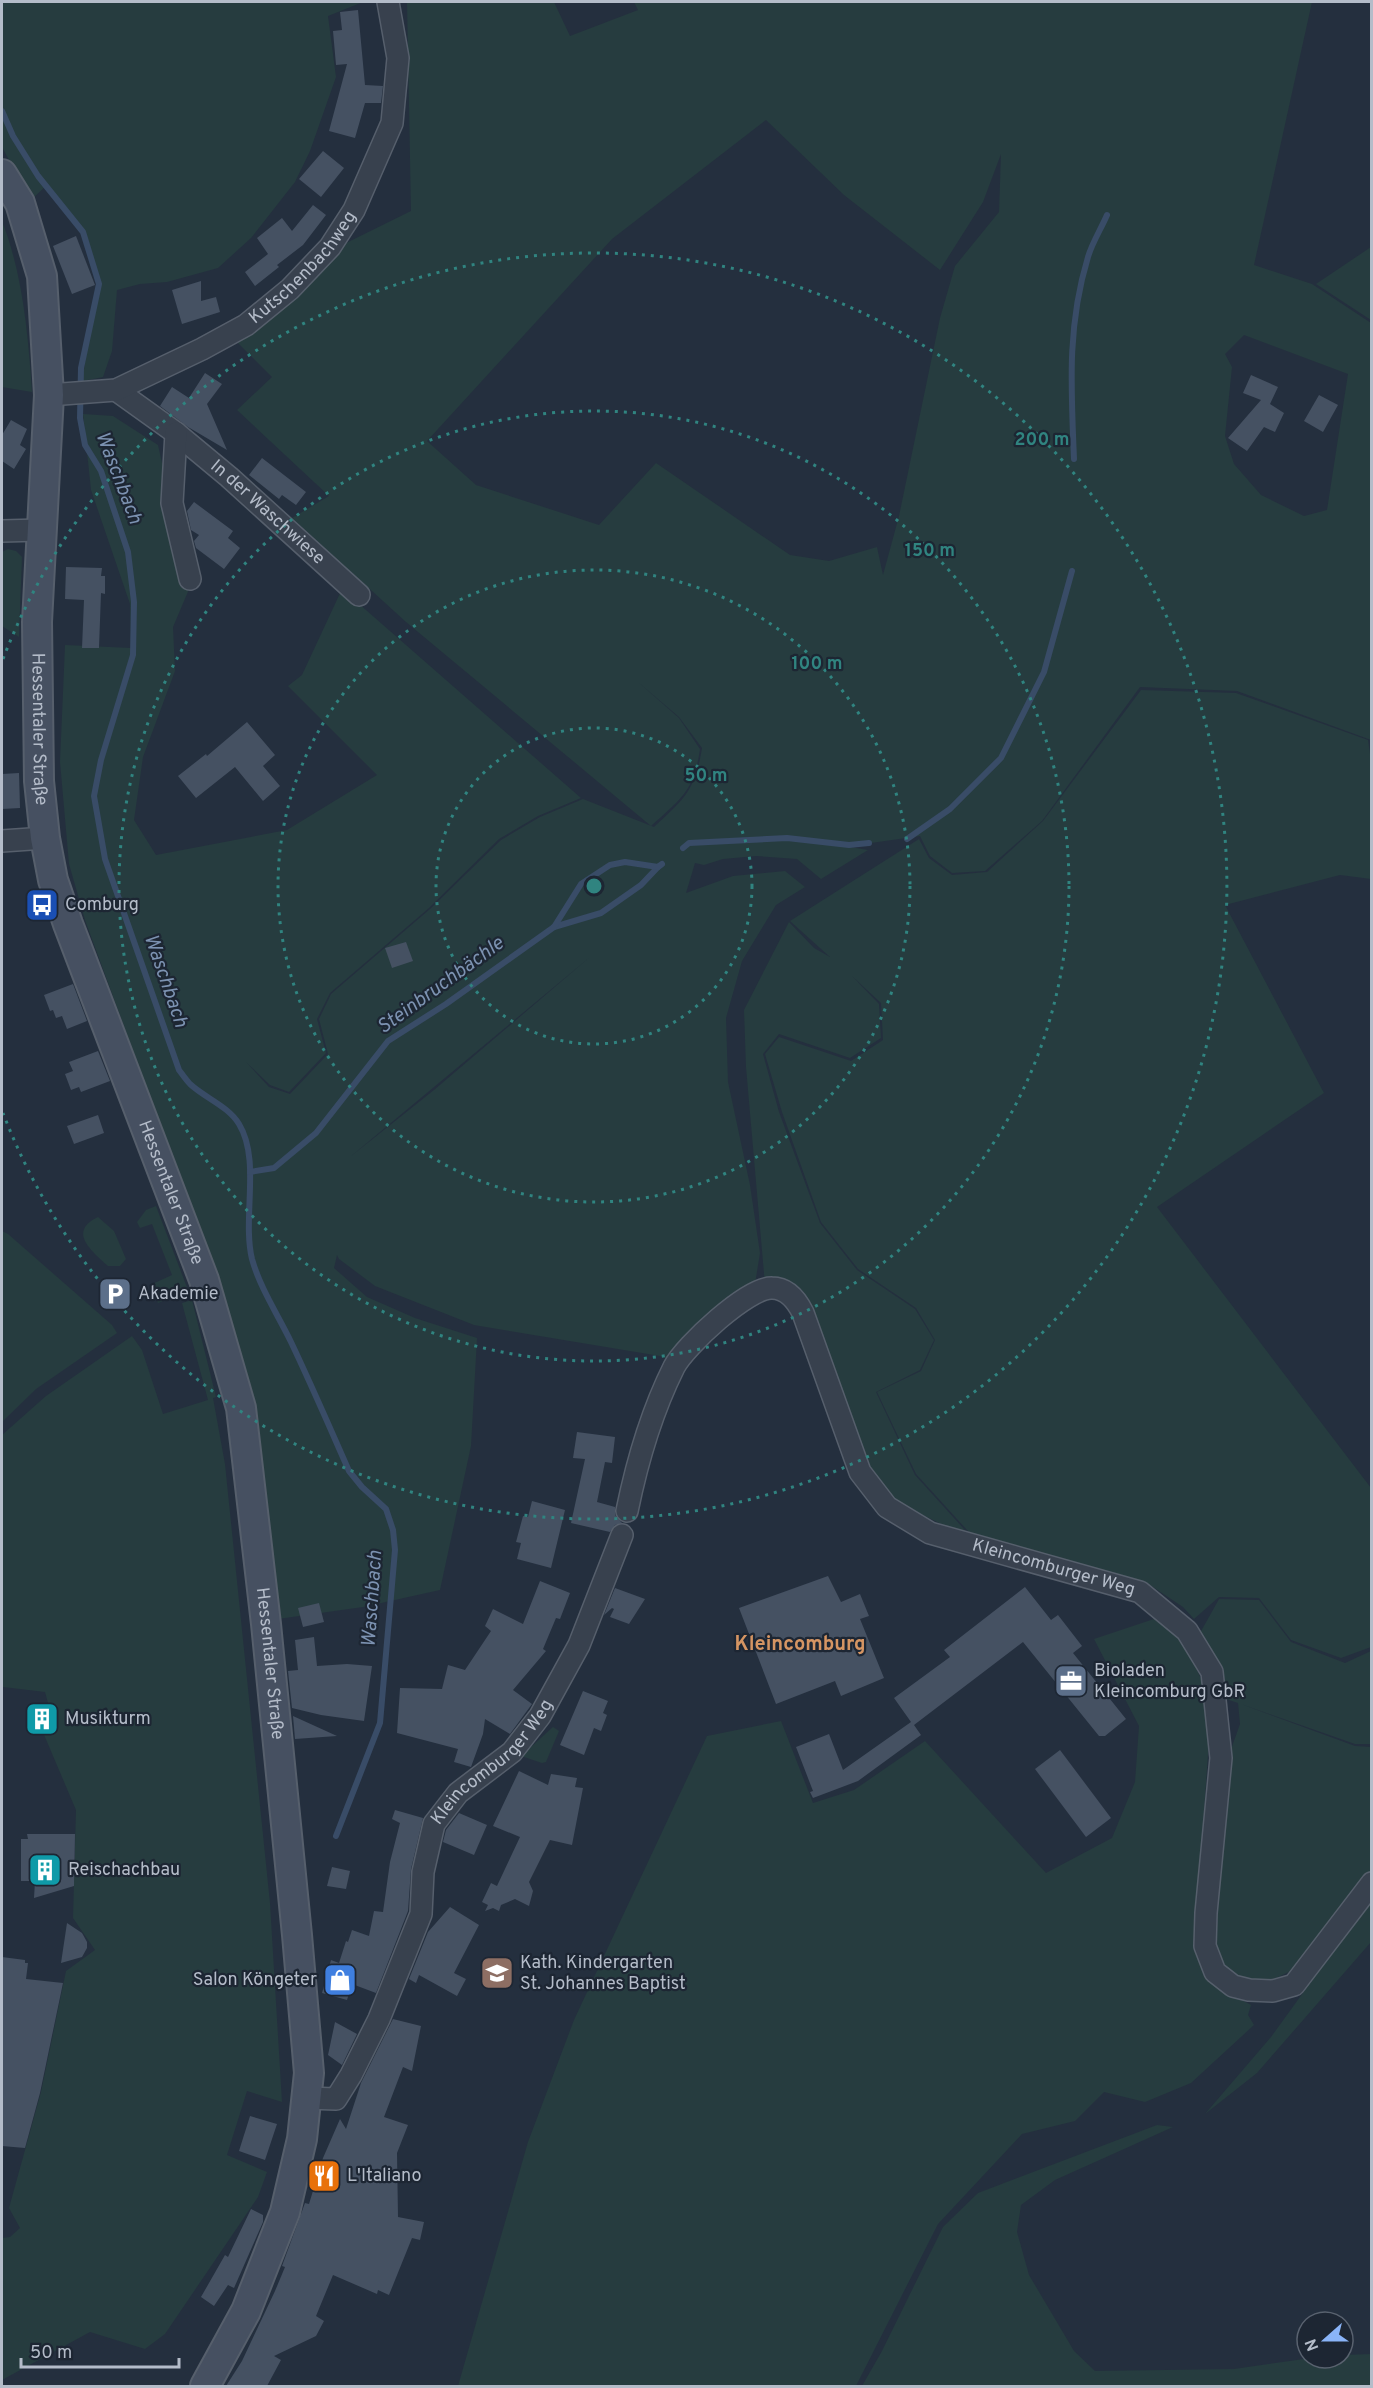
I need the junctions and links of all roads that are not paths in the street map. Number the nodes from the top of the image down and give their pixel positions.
1 (388, 2) edge
2 (2, 174) edge
3 (116, 390) junction
4 (49, 395) junction
5 (176, 433) junction
6 (41, 530) junction
7 (2, 531) edge
8 (190, 579) dead end
9 (359, 595) dead end
10 (45, 838) junction
11 (2, 841) edge
12 (627, 1510) dead end
13 (622, 1535) dead end
14 (1371, 1884) edge
15 (307, 2098) junction
16 (205, 2386) edge

1 - 3 street, Kutschenbachweg
2 - 4 main road, Hessentaler Straße
3 - 4 street, Kutschenbachweg
3 - 5 street, In der Waschwiese
4 - 6 main road, Hessentaler Straße
5 - 8 street
5 - 9 street, In der Waschwiese
6 - 7 street
6 - 10 main road, Hessentaler Straße
10 - 11 street
10 - 15 main road, Hessentaler Straße
12 - 14 street, Kleincomburger Weg
13 - 15 street, Kleincomburger Weg
15 - 16 main road, Hessentaler Straße

